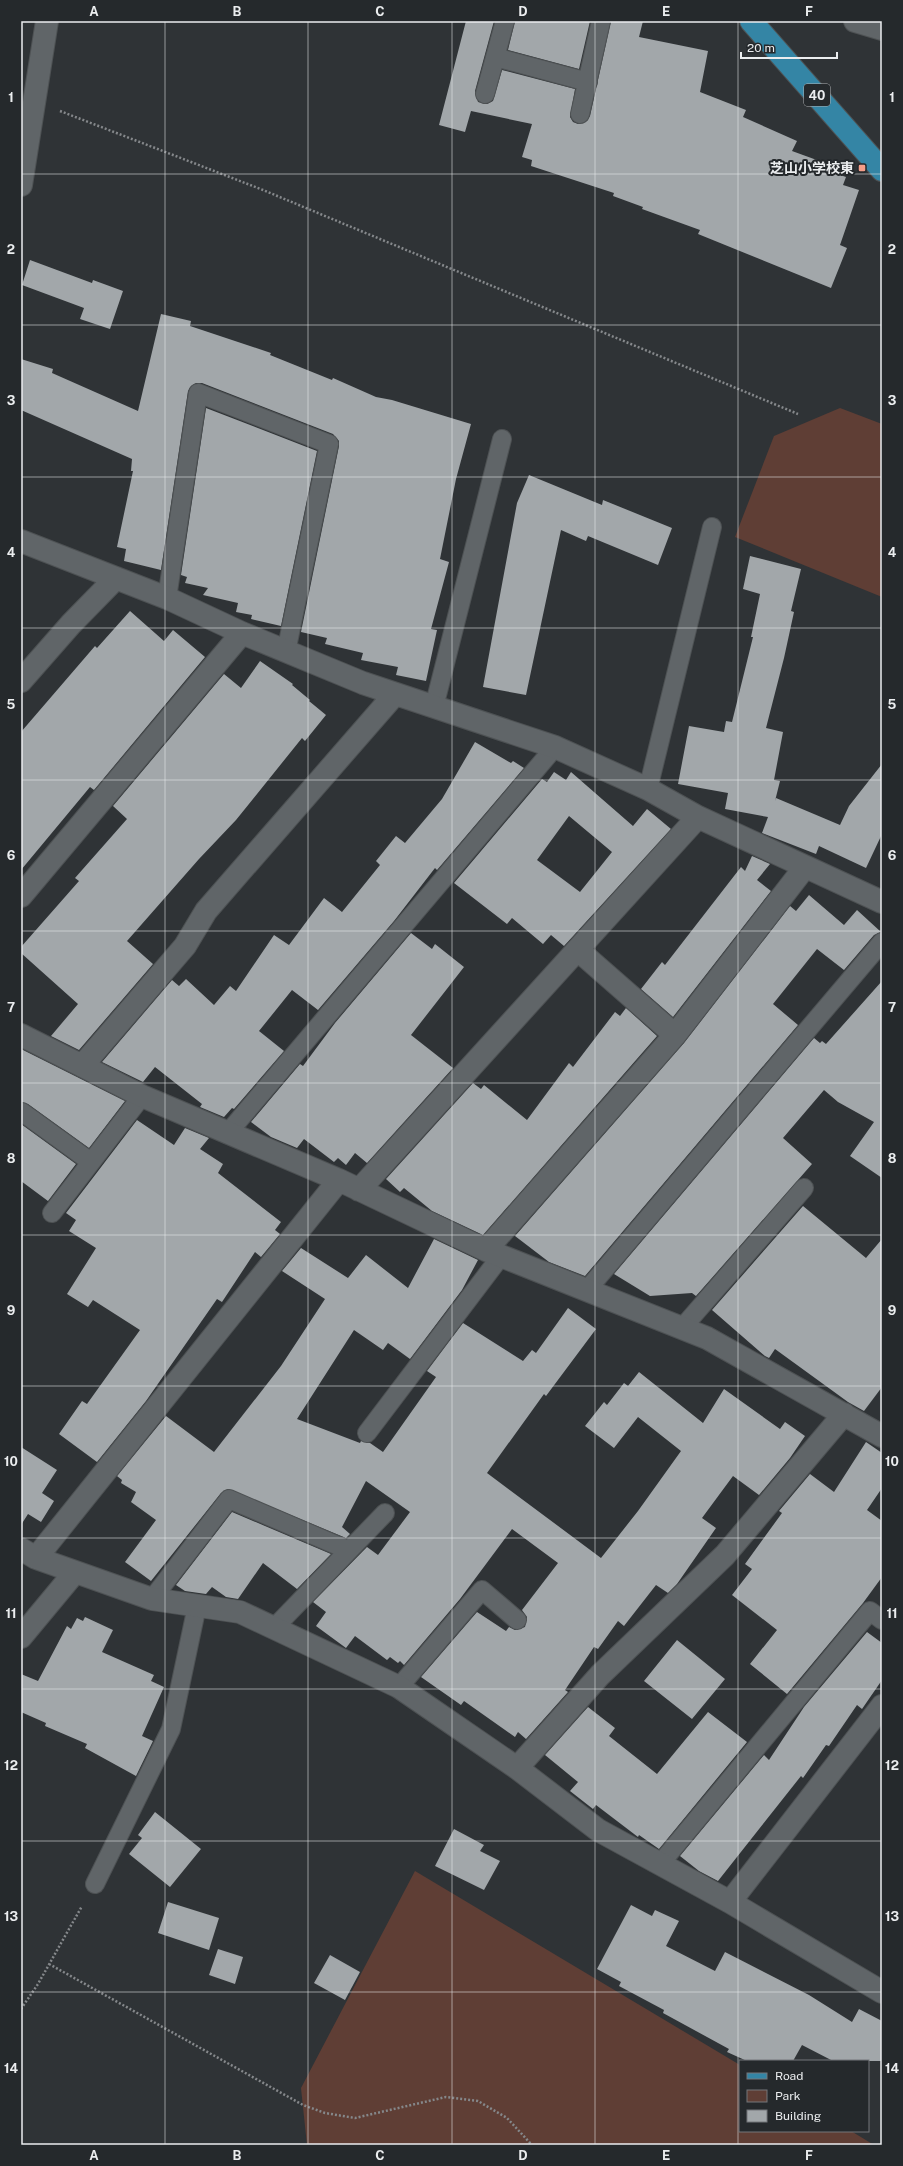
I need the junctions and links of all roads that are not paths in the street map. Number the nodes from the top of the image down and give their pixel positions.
1 (47, 21) edge
2 (505, 21) edge
3 (601, 21) edge
4 (751, 21) edge
5 (855, 21) edge
6 (882, 28) edge
7 (495, 57) junction
8 (588, 82) junction
9 (485, 94) dead end
10 (580, 114) dead end
11 (24, 162) edge
12 (882, 170) edge
13 (21, 185) edge
14 (502, 439) dead end
15 (712, 527) dead end
16 (21, 541) edge
17 (116, 578) junction
18 (167, 598) junction
19 (242, 633) junction
20 (286, 652) junction
21 (21, 681) edge
22 (395, 694) junction
23 (434, 707) junction
24 (555, 747) junction
25 (648, 789) junction
26 (698, 817) junction
27 (805, 867) junction
28 (21, 896) edge
29 (882, 902) edge
30 (882, 942) edge
31 (578, 950) junction
32 (21, 1035) edge
33 (675, 1035) junction
34 (82, 1066) junction
35 (142, 1096) junction
36 (22, 1112) edge
37 (227, 1134) junction
38 (91, 1162) junction
39 (339, 1180) junction
40 (804, 1188) dead end
41 (359, 1190) junction
42 (52, 1213) dead end
43 (493, 1253) junction
44 (587, 1290) junction
45 (682, 1328) junction
46 (844, 1414) junction
47 (879, 1430) edge
48 (367, 1433) dead end
49 (385, 1513) dead end
50 (348, 1550) junction
51 (28, 1553) edge
52 (75, 1572) junction
53 (152, 1599) junction
54 (197, 1606) junction
55 (517, 1620) dead end
56 (882, 1620) edge
57 (274, 1628) junction
58 (21, 1636) edge
59 (398, 1687) junction
60 (882, 1706) edge
61 (517, 1768) junction
62 (660, 1864) junction
63 (95, 1884) road end
64 (730, 1902) junction
65 (882, 1992) edge

1 - 11 street
2 - 7 lane
3 - 8 lane
4 - 12 main road, 40
5 - 6 street
7 - 8 lane
7 - 9 lane
8 - 10 lane
11 - 13 street
14 - 23 lane
15 - 25 lane
16 - 17 street
17 - 18 street
17 - 21 street
18 - 19 street
18 - 20 lane
19 - 20 street
19 - 28 street
20 - 22 street
22 - 23 street
22 - 34 street
23 - 24 street
24 - 25 street
24 - 37 lane
25 - 26 street
26 - 27 street
26 - 31 street
27 - 29 street
27 - 33 street
30 - 44 lane
31 - 33 street
31 - 41 street
32 - 34 street
33 - 43 street
34 - 35 street
35 - 37 street
35 - 38 lane
36 - 38 lane
37 - 39 street
38 - 42 lane
39 - 41 street
39 - 51 street
40 - 45 lane
41 - 43 street
43 - 44 street
43 - 48 lane
44 - 45 street
45 - 46 street
46 - 47 street
46 - 61 street
49 - 50 lane
50 - 53 lane
50 - 57 lane
51 - 52 street
52 - 53 street
52 - 58 street
53 - 54 street
54 - 57 street
54 - 63 lane
55 - 59 lane
56 - 62 lane
57 - 59 street
59 - 61 street
60 - 64 street
61 - 62 street
62 - 64 street
64 - 65 street

